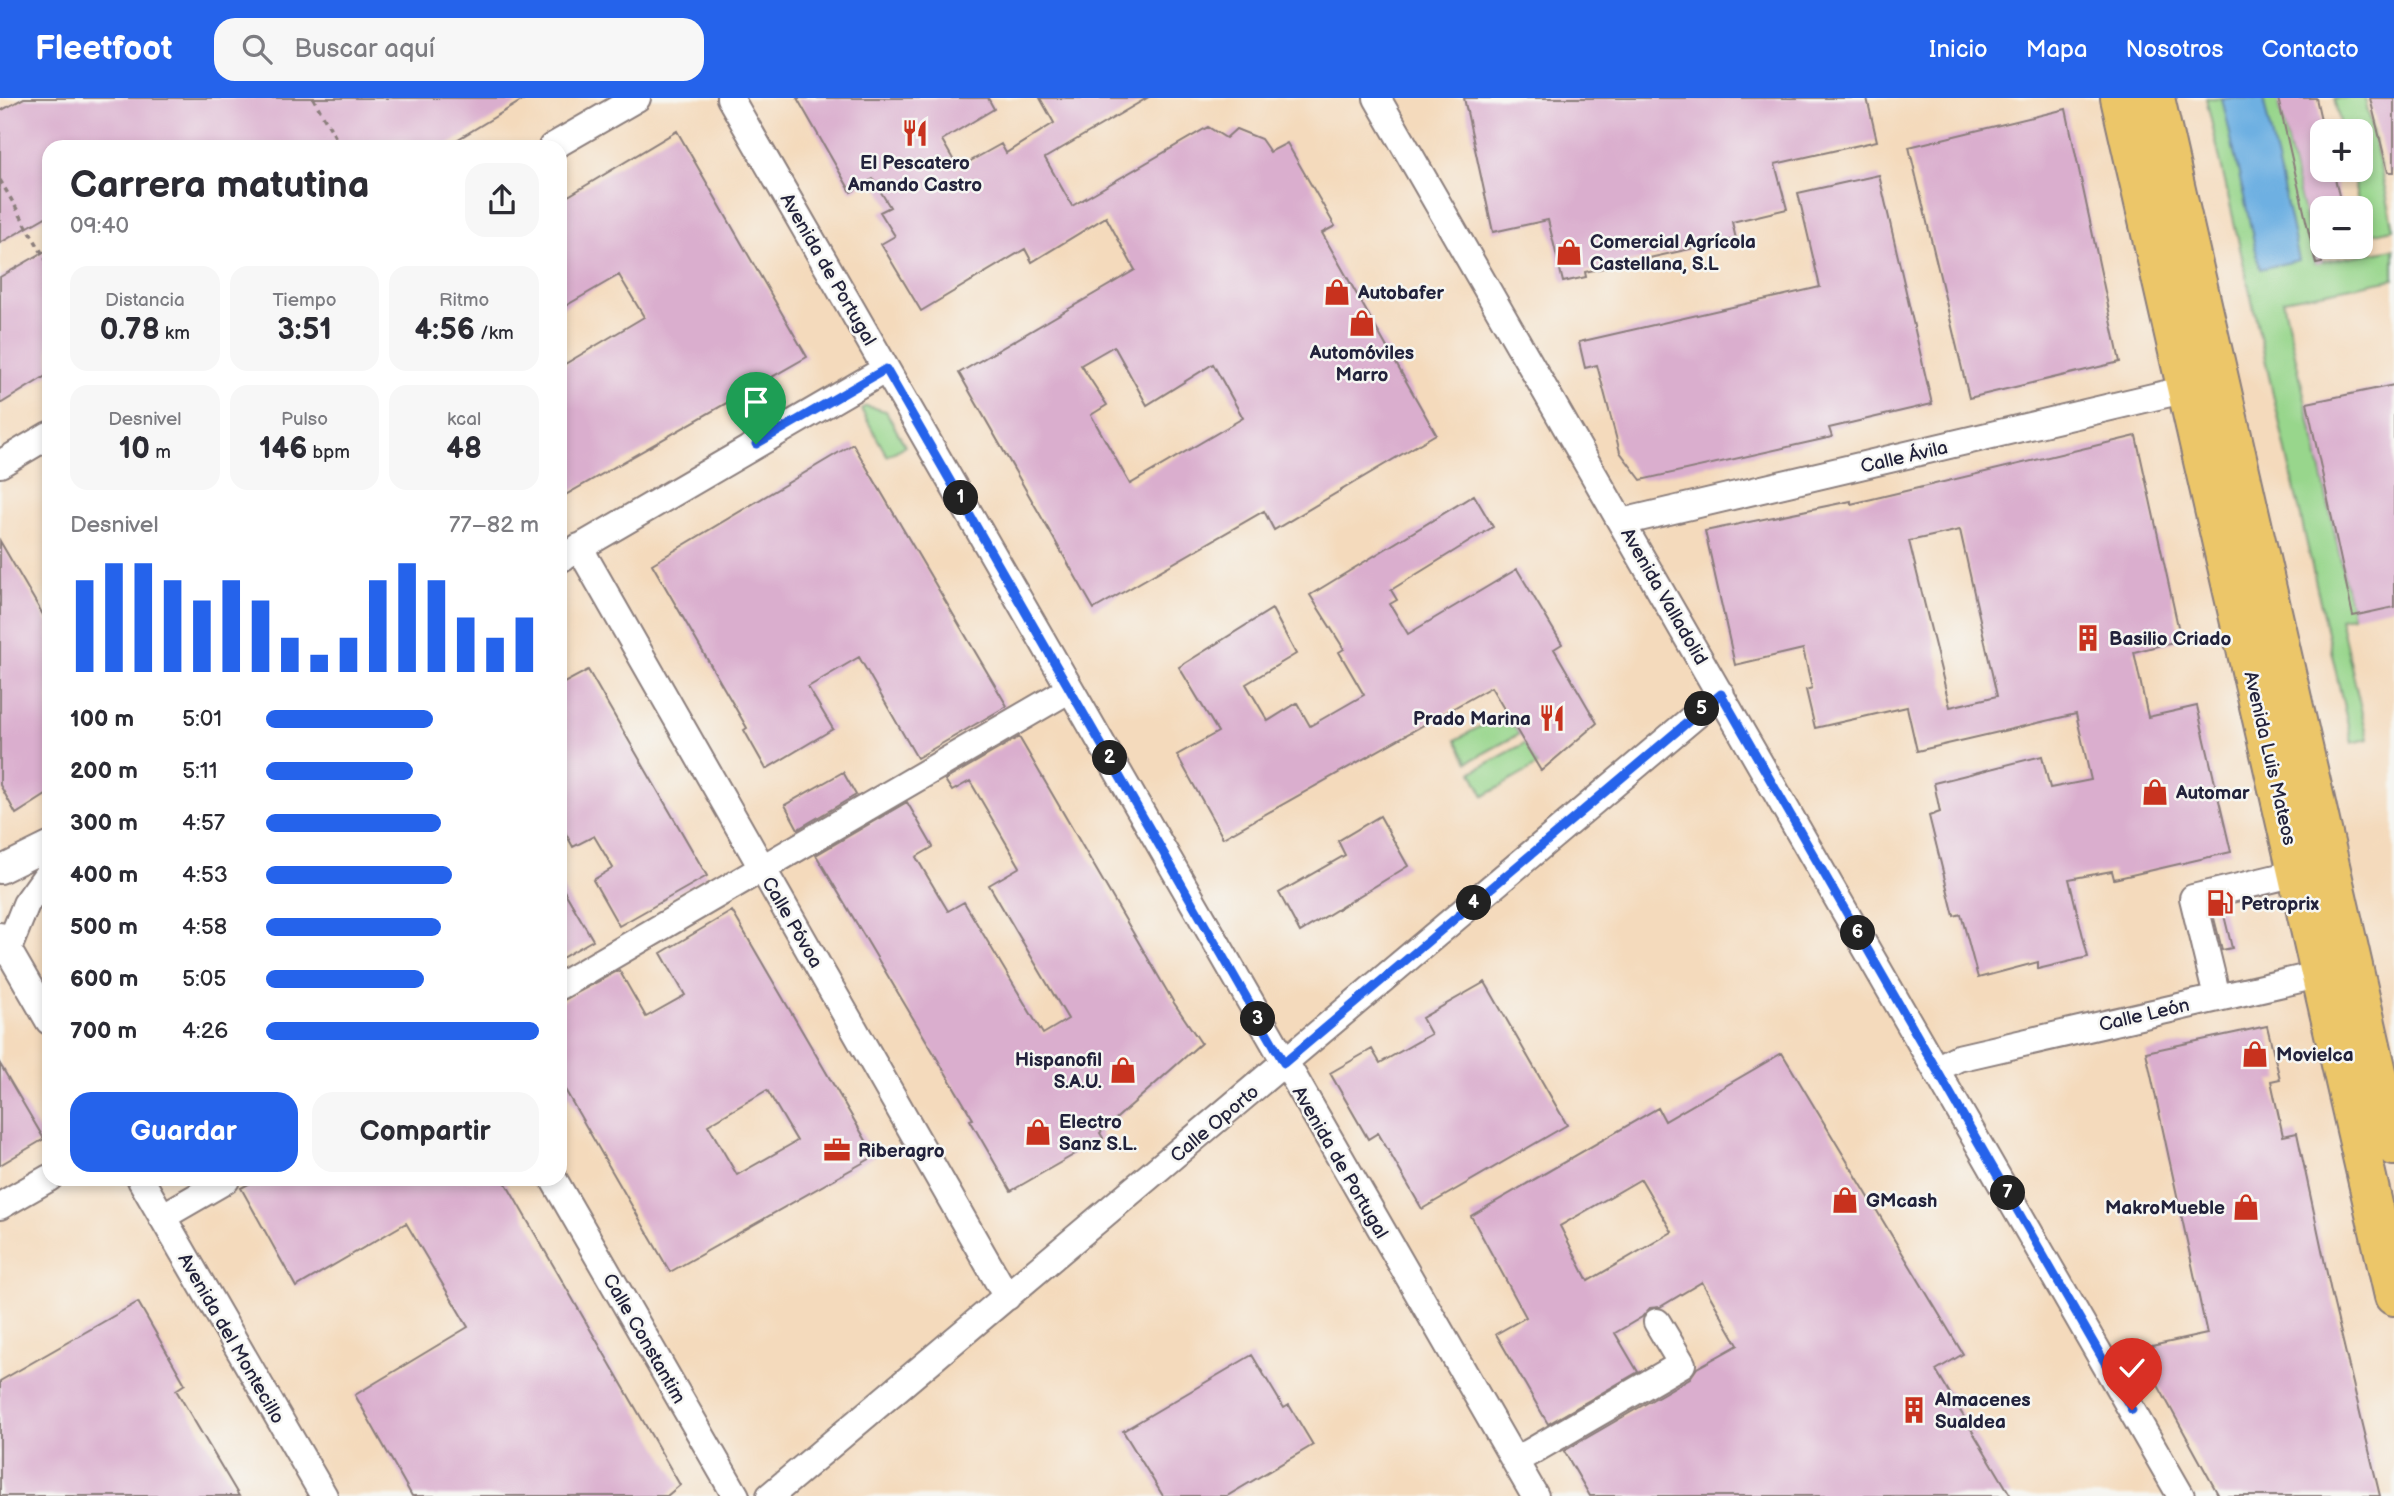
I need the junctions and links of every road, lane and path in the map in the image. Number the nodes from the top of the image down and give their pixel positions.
1 (313, 98) edge
2 (638, 98) edge
3 (730, 98) edge
4 (1377, 98) edge
5 (2120, 98) edge
6 (2155, 98) edge
7 (337, 140) edge
8 (564, 140) edge
9 (0, 180) edge
10 (42, 253) edge
11 (886, 369) junction
12 (2187, 389) junction
13 (42, 439) edge
14 (0, 464) edge
15 (1622, 522) junction
16 (570, 553) edge
17 (1070, 688) junction
18 (1721, 694) junction
19 (42, 849) edge
20 (763, 868) junction
21 (0, 870) edge
22 (2297, 873) junction
23 (42, 882) edge
24 (4, 943) edge
25 (2337, 971) junction
26 (567, 982) edge
27 (2217, 997) junction
28 (42, 1009) edge
29 (1284, 1063) junction
30 (1937, 1069) junction
31 (2394, 1146) edge
32 (42, 1182) edge
33 (144, 1186) edge
34 (216, 1186) edge
35 (557, 1186) edge
36 (0, 1206) edge
37 (162, 1217) junction
38 (2394, 1296) edge
39 (1007, 1297) junction
40 (1657, 1322) dead end
41 (1515, 1461) junction
42 (324, 1496) edge
43 (736, 1496) edge
44 (770, 1496) edge
45 (1535, 1496) edge
46 (2181, 1496) edge

1 - 7 path
2 - 8 street
3 - 11 street, Avenida de Portugal
4 - 15 street, Avenida Valladolid
5 - 12 highway, Avenida Luis Mateos
6 - 25 highway, Avenida Luis Mateos
9 - 10 path
11 - 16 street
11 - 17 street, Avenida de Portugal
12 - 15 street, Calle Ávila
12 - 22 highway, Avenida Luis Mateos
13 - 14 street
15 - 18 street, Avenida Valladolid
16 - 20 street, Calle Póvoa
17 - 20 street
17 - 29 street, Avenida de Portugal
18 - 29 street, Calle Oporto
18 - 30 street, Avenida Valladolid
19 - 21 street
20 - 26 street
20 - 39 street, Calle Póvoa
22 - 25 highway, Avenida Luis Mateos
22 - 27 street
23 - 24 street
24 - 28 street
25 - 27 street, Calle León
25 - 31 highway, Avenida Luis Mateos
25 - 38 highway, Avenida Luis Mateos
27 - 30 street, Calle León
29 - 39 street, Calle Oporto
29 - 41 street, Avenida de Portugal
30 - 46 street, Avenida Valladolid
32 - 36 street
33 - 37 street, Avenida del Montecillo
34 - 37 street
35 - 43 street, Calle Constantim
37 - 42 street, Avenida del Montecillo
39 - 44 street, Calle Oporto
40 - 41 street
41 - 45 street, Avenida de Portugal

